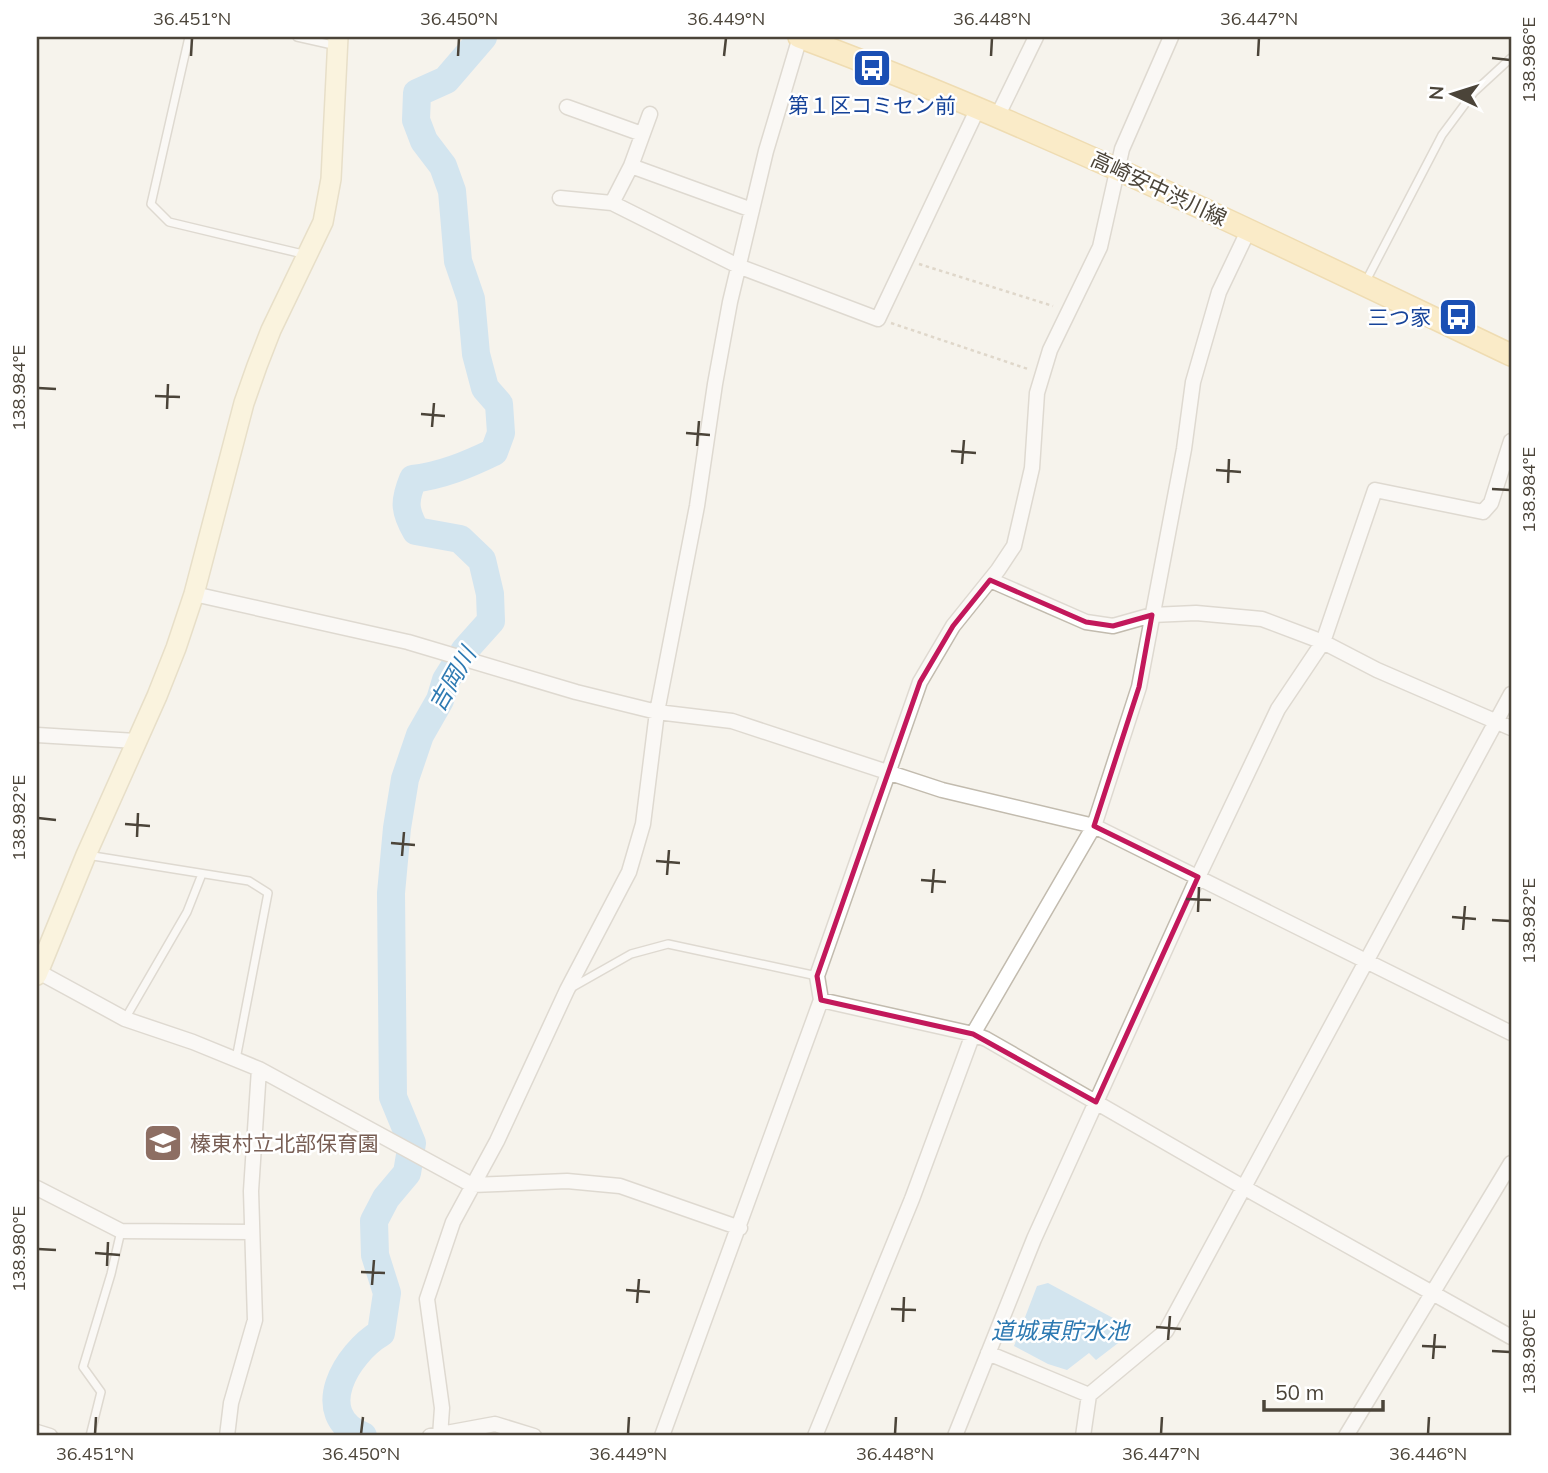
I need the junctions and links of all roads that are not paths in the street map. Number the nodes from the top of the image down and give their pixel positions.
1 (189, 37) edge
2 (297, 37) edge
3 (800, 37) edge
4 (1036, 37) edge
5 (1171, 37) edge
6 (337, 41) edge
7 (1511, 58) edge
8 (566, 107) dead end
9 (987, 113) junction
10 (650, 114) dead end
11 (642, 134) junction
12 (631, 166) junction
13 (1117, 167) junction
14 (560, 198) dead end
15 (612, 203) junction
16 (752, 210) junction
17 (1249, 229) junction
18 (308, 255) junction
19 (738, 266) junction
20 (1364, 285) junction
21 (1511, 355) edge
22 (1511, 441) edge
23 (990, 580) junction
24 (194, 594) junction
25 (1152, 615) junction
26 (1323, 642) junction
27 (1511, 694) edge
28 (657, 712) junction
29 (1497, 722) junction
30 (1511, 728) edge
31 (37, 734) edge
32 (136, 741) junction
33 (889, 772) junction
34 (1094, 826) junction
35 (86, 855) junction
36 (202, 874) junction
37 (1198, 877) junction
38 (1367, 961) junction
39 (37, 973) edge
40 (817, 976) junction
41 (567, 990) junction
42 (821, 1000) junction
43 (125, 1019) junction
44 (972, 1034) junction
45 (1511, 1034) edge
46 (236, 1060) junction
47 (259, 1069) junction
48 (1096, 1102) junction
49 (1511, 1163) edge
50 (472, 1185) junction
51 (1242, 1187) junction
52 (37, 1188) edge
53 (740, 1228) junction
54 (121, 1231) junction
55 (253, 1232) junction
56 (1433, 1294) junction
57 (1511, 1337) edge
58 (988, 1353) junction
59 (1089, 1395) junction
60 (37, 1432) edge
61 (437, 1435) edge
62 (50, 1436) edge
63 (90, 1436) edge
64 (227, 1436) edge
65 (534, 1436) edge
66 (662, 1436) edge
67 (815, 1436) edge
68 (955, 1436) edge
69 (1083, 1436) edge
70 (1346, 1436) edge

1 - 18 lane
2 - 6 lane
3 - 9 main road, 高崎安中渋川線
3 - 16 street
4 - 9 street
5 - 13 street
6 - 18 street
7 - 20 lane
8 - 11 street
9 - 13 main road, 高崎安中渋川線
9 - 19 street
10 - 11 street
11 - 12 street
12 - 15 street
12 - 16 street
13 - 17 main road, 高崎安中渋川線
13 - 23 street
14 - 15 street
15 - 19 street
16 - 19 street
17 - 20 main road, 高崎安中渋川線
17 - 25 street
18 - 24 street
19 - 28 street
20 - 21 main road, 高崎安中渋川線
22 - 26 street
23 - 25 street
23 - 33 street
24 - 28 street
24 - 32 street
25 - 26 street
25 - 34 street
26 - 29 street
26 - 37 street
27 - 29 street
28 - 33 street
28 - 41 street
29 - 30 street
29 - 38 street
31 - 32 street
32 - 35 street
33 - 34 street
33 - 40 street
34 - 37 street
34 - 44 street
35 - 36 lane
35 - 39 street
36 - 43 lane
36 - 46 lane
37 - 38 street
37 - 48 street
38 - 45 street
38 - 51 street
39 - 43 street
40 - 41 lane
40 - 42 street
41 - 50 street
42 - 44 street
42 - 53 street
43 - 46 street
44 - 48 street
44 - 67 street
46 - 47 street
47 - 50 street
47 - 55 street
48 - 51 street
48 - 58 street
49 - 56 street
50 - 53 street
50 - 61 street
51 - 56 street
51 - 59 street
52 - 54 street
53 - 66 street
54 - 55 street
54 - 63 lane
55 - 64 street
56 - 57 street
56 - 70 street
58 - 59 street
58 - 68 street
59 - 69 street
60 - 62 street
61 - 65 street

